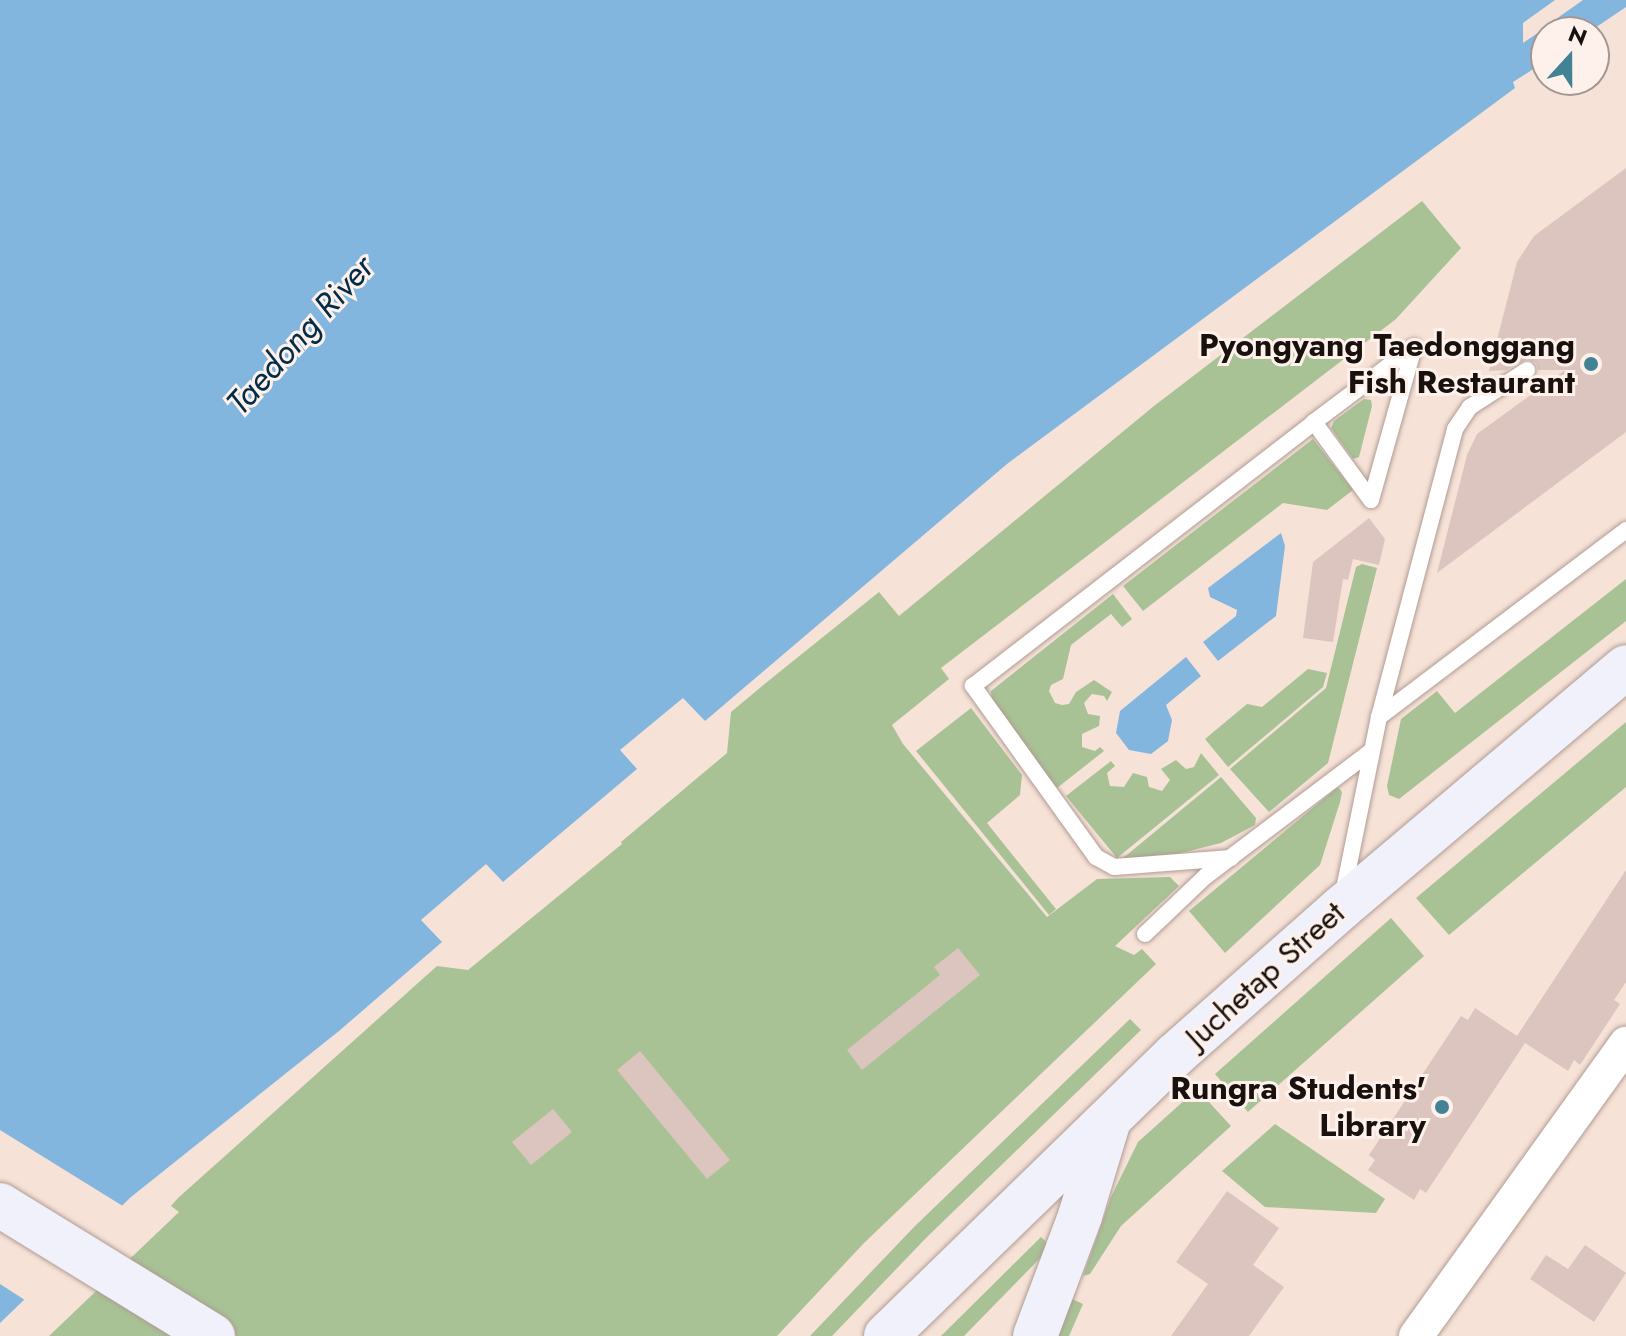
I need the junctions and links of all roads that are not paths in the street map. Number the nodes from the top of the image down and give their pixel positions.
1 (1527, 370) dead end
2 (1314, 422) junction
3 (1626, 530) edge
4 (1626, 667) edge
5 (1379, 717) junction
6 (1371, 751) junction
7 (1231, 858) junction
8 (1341, 908) junction
9 (1145, 934) dead end
10 (1626, 1044) edge
11 (1110, 1117) junction
12 (0, 1205) edge
13 (213, 1336) edge
14 (886, 1336) edge
15 (1035, 1336) edge
16 (1416, 1336) edge

1 - 5 lane
2 - 2 lane
2 - 7 lane
3 - 5 lane
4 - 8 main road, Juchetap Street
5 - 6 lane
6 - 7 lane
6 - 8 lane
7 - 9 lane
8 - 11 main road, Juchetap Street
10 - 16 street
11 - 14 main road, Juchetap Street
11 - 15 main road
12 - 13 main road

